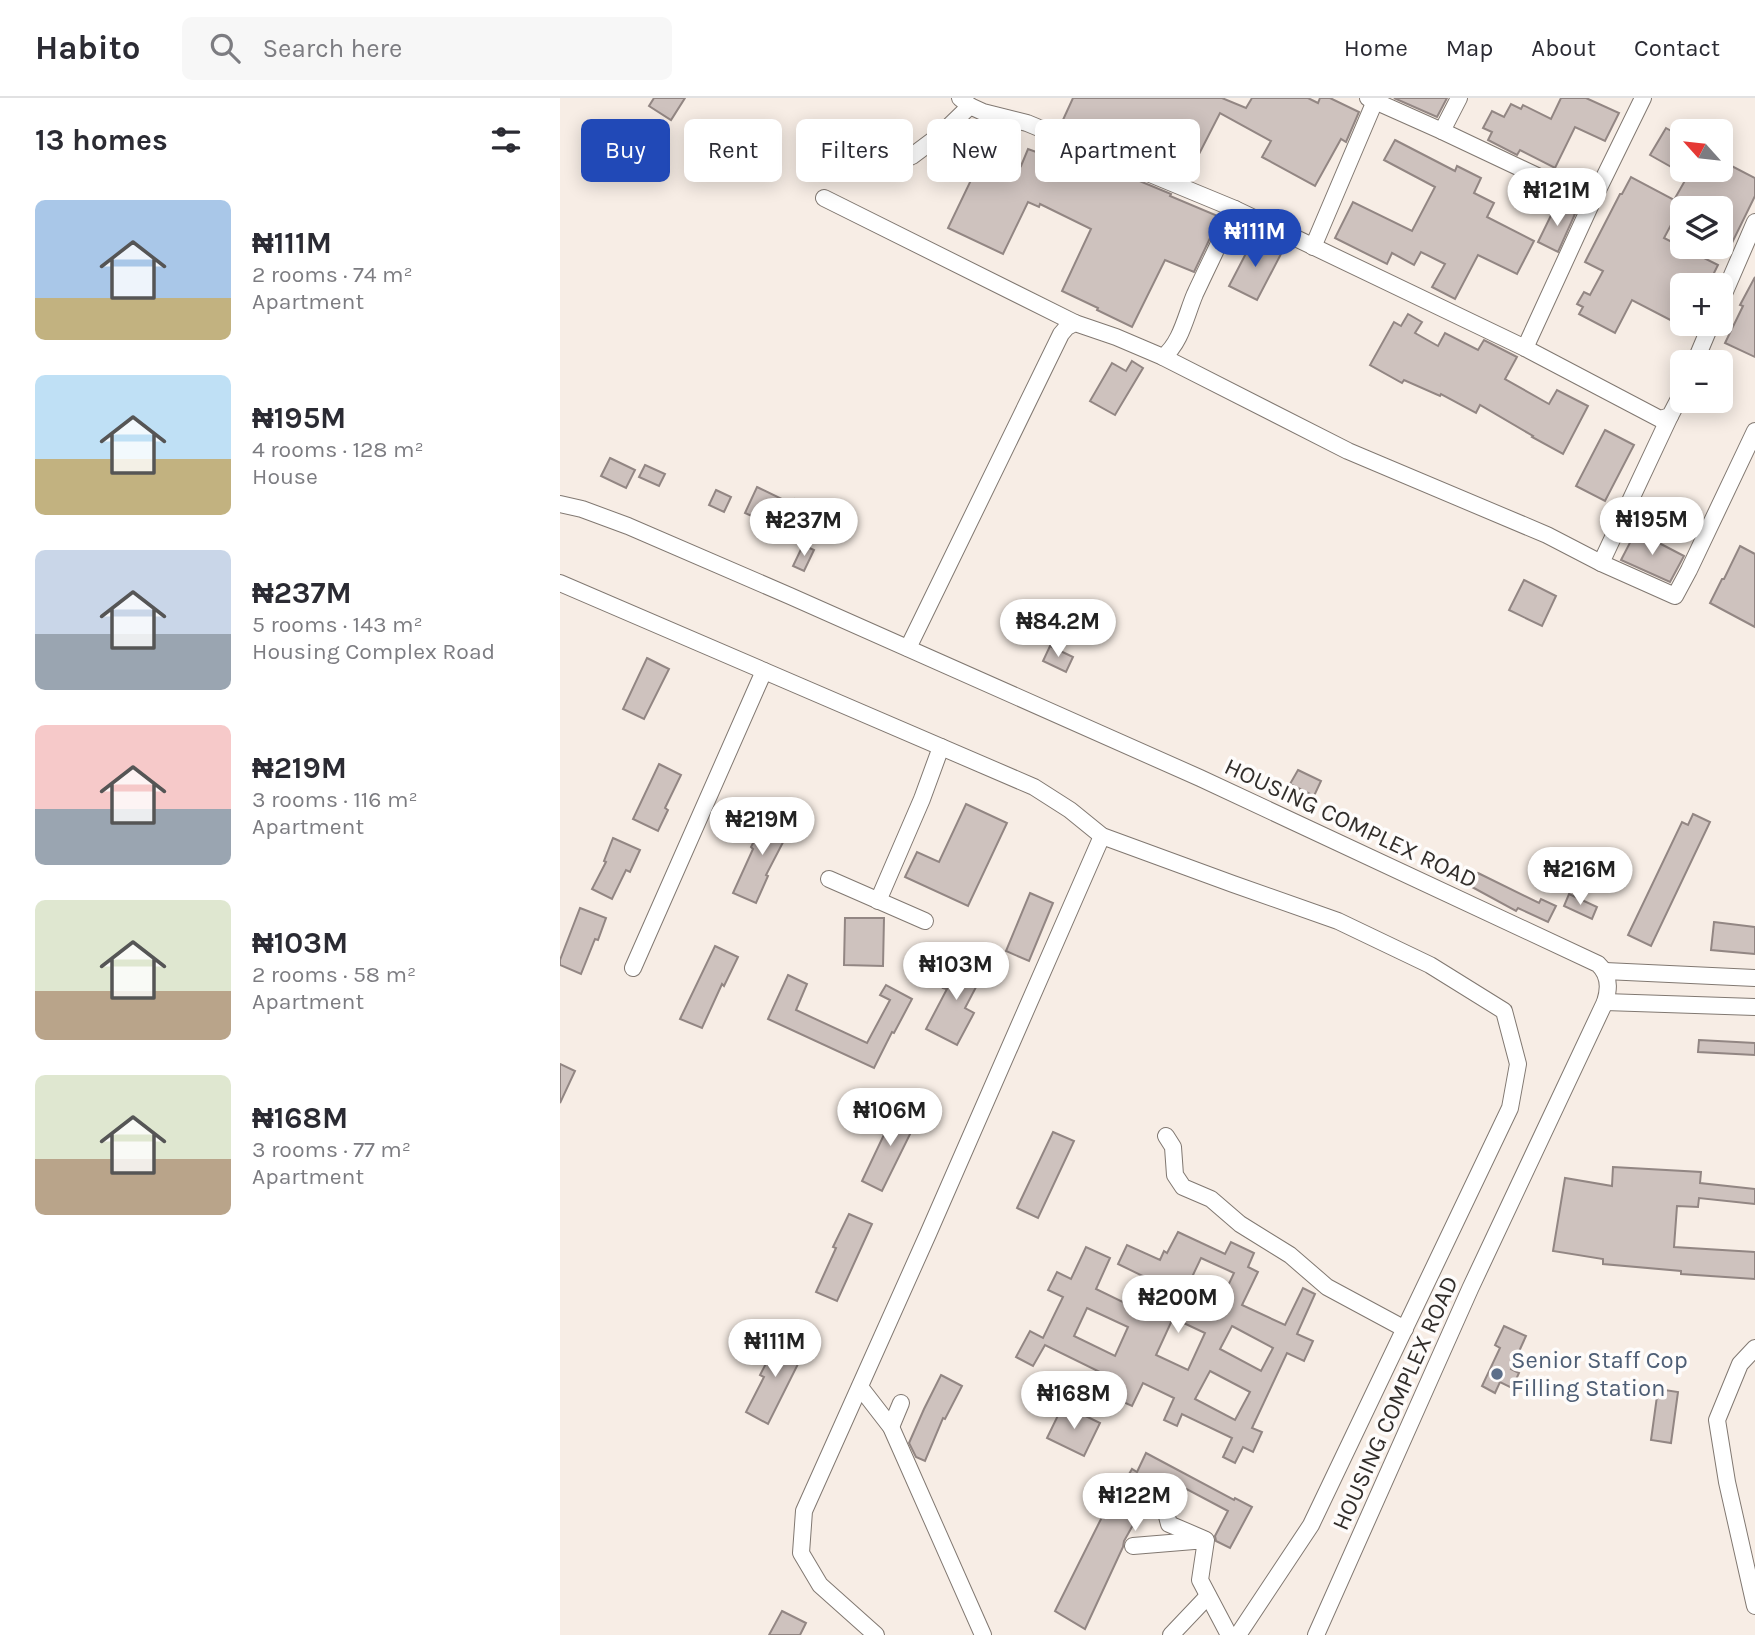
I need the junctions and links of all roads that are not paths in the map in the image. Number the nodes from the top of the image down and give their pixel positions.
1 (1459, 98) edge
2 (1643, 98) edge
3 (1372, 100) edge
4 (965, 102) edge
5 (1443, 131) junction
6 (913, 155) edge
7 (824, 198) dead end
8 (1592, 202) junction
9 (1235, 209) junction
10 (1755, 222) edge
11 (1313, 247) junction
12 (1733, 273) edge
13 (1076, 323) junction
14 (1525, 348) junction
15 (1163, 357) junction
16 (1672, 413) edge
17 (1670, 416) junction
18 (1755, 431) edge
19 (560, 504) edge
20 (1601, 563) junction
21 (560, 583) edge
22 (908, 649) junction
23 (764, 671) junction
24 (941, 747) junction
25 (1102, 836) junction
26 (829, 878) dead end
27 (878, 901) junction
28 (925, 921) dead end
29 (633, 968) dead end
30 (1605, 971) junction
31 (1755, 978) edge
32 (1605, 1002) junction
33 (1755, 1007) edge
34 (1166, 1136) dead end
35 (1405, 1329) junction
36 (1755, 1348) edge
37 (860, 1387) junction
38 (901, 1403) dead end
39 (891, 1427) junction
40 (1162, 1497) dead end
41 (1206, 1539) junction
42 (1133, 1546) dead end
43 (1208, 1597) junction
44 (1755, 1606) edge
45 (876, 1635) edge
46 (983, 1635) edge
47 (1171, 1635) edge
48 (1229, 1635) edge
49 (1238, 1635) edge
50 (1316, 1635) edge

1 - 5 street
2 - 8 street
3 - 5 street
3 - 11 street
4 - 6 street
4 - 9 street
5 - 8 street
7 - 13 street
8 - 14 street
9 - 11 street
9 - 15 street
10 - 12 street
11 - 14 street
13 - 15 street
13 - 22 street
14 - 17 street
15 - 20 street
16 - 17 street
17 - 20 street
18 - 20 street
19 - 22 street, HOUSING COMPLEX ROAD
21 - 23 street
22 - 30 street, HOUSING COMPLEX ROAD
23 - 24 street
23 - 29 street
24 - 25 street
24 - 27 street
25 - 35 street
25 - 37 street
26 - 27 street
27 - 28 street
30 - 31 street
30 - 32 street, HOUSING COMPLEX ROAD
32 - 33 street
32 - 50 street, HOUSING COMPLEX ROAD
34 - 35 street
35 - 49 street
36 - 44 street
37 - 39 street
37 - 45 street
38 - 39 street
39 - 46 street
40 - 41 street
41 - 42 street
41 - 43 street
43 - 47 street
43 - 48 street

